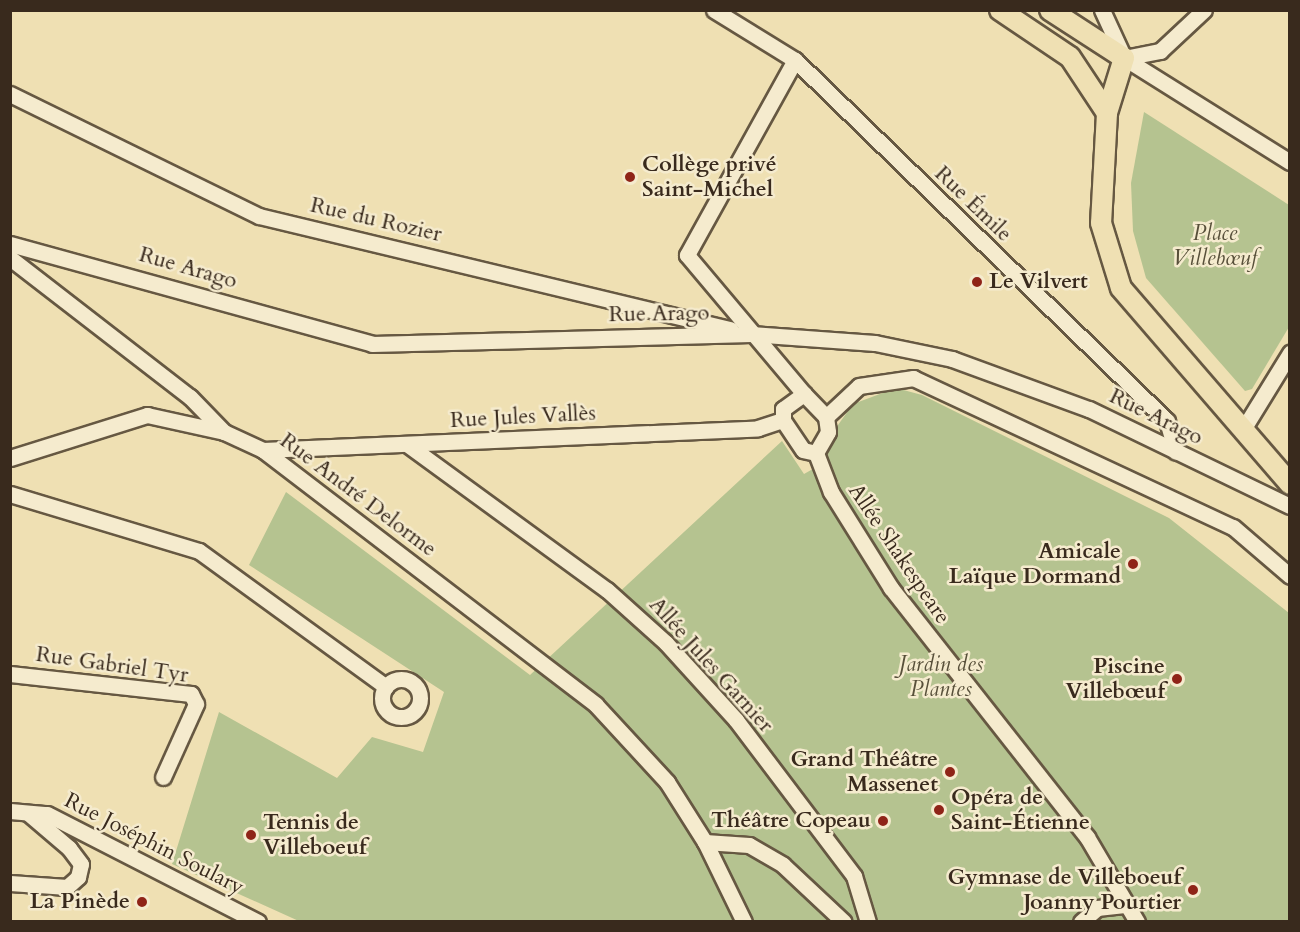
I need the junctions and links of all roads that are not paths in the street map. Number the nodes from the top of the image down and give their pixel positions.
1 (714, 10) edge
2 (999, 10) edge
3 (1050, 10) edge
4 (1102, 10) edge
5 (1204, 10) edge
6 (1124, 58) junction
7 (795, 60) junction
8 (10, 94) edge
9 (1107, 113) junction
10 (1290, 162) edge
11 (10, 244) edge
12 (10, 258) edge
13 (752, 334) junction
14 (1290, 352) edge
15 (804, 394) junction
16 (826, 417) junction
17 (783, 420) junction
18 (1242, 431) junction
19 (224, 432) junction
20 (408, 445) junction
21 (263, 450) junction
22 (1176, 452) junction
23 (816, 453) junction
24 (10, 458) edge
25 (1290, 484) edge
26 (10, 494) edge
27 (1290, 506) edge
28 (1290, 576) edge
29 (10, 674) edge
30 (386, 687) dead end
31 (163, 777) dead end
32 (10, 811) edge
33 (28, 813) junction
34 (705, 842) junction
35 (10, 883) edge
36 (1127, 905) junction
37 (258, 921) edge
38 (744, 921) edge
39 (844, 921) edge
40 (868, 921) edge
41 (1081, 921) edge
42 (1137, 921) edge

1 - 7 street, Rue Émile
2 - 9 main road
3 - 6 main road
4 - 6 street
5 - 6 street
6 - 9 main road
6 - 10 street
7 - 13 street
7 - 22 street, Rue Émile
8 - 13 street, Rue du Rozier
9 - 18 main road
11 - 13 street, Rue Arago
12 - 19 street, Rue André Delorme
13 - 15 street
13 - 22 street, Rue Arago
14 - 18 street
15 - 16 street
15 - 17 street
16 - 23 street
16 - 28 street
17 - 20 street, Rue Jules Vallès
17 - 23 street
18 - 25 main road
19 - 21 street, Rue André Delorme
19 - 24 street
20 - 21 street, Rue Jules Vallès
20 - 40 street, Allée Jules Garnier
21 - 34 street, Rue André Delorme
22 - 27 street, Rue Arago
23 - 36 street, Allée Shakespeare
26 - 30 street
29 - 31 street, Rue Gabriel Tyr
32 - 33 street, Rue Joséphin Soulary
33 - 35 street, Rue Joséphin Soulary
33 - 37 street, Rue Joséphin Soulary
34 - 38 street, Rue André Delorme
34 - 39 street
36 - 41 street
36 - 42 street, Allée Shakespeare

